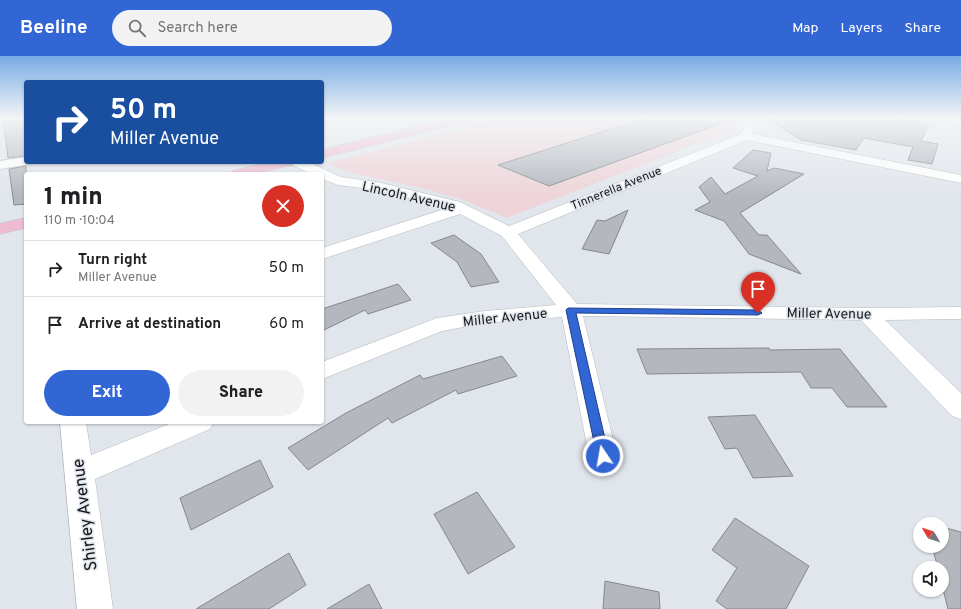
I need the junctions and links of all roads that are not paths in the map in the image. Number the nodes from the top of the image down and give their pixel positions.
1 (364, 144) edge
2 (727, 144) edge
3 (785, 144) edge
4 (324, 154) edge
5 (24, 161) edge
6 (280, 164) edge
7 (301, 164) edge
8 (0, 165) edge
9 (246, 172) edge
10 (319, 172) edge
11 (324, 175) edge
12 (961, 179) edge
13 (462, 208) junction
14 (24, 223) edge
15 (0, 229) edge
16 (508, 232) junction
17 (324, 253) edge
18 (571, 310) junction
19 (961, 313) edge
20 (867, 314) junction
21 (324, 371) edge
22 (961, 409) edge
23 (73, 424) edge
24 (196, 424) edge
25 (603, 456) dead end
26 (79, 473) junction
27 (95, 609) edge

1 - 4 main road
2 - 16 street, Tinnerella Avenue
3 - 12 street
5 - 8 street
6 - 9 main road
7 - 10 street, Lincoln Avenue
11 - 13 street, Lincoln Avenue
13 - 16 street, Lincoln Avenue
13 - 17 street
14 - 15 main road
16 - 18 street, Lincoln Avenue
18 - 20 street, Miller Avenue
18 - 21 street, Miller Avenue
18 - 25 street, Lincoln Avenue
19 - 20 street, Miller Avenue
20 - 22 street
23 - 26 street, Shirley Avenue
24 - 26 street
26 - 27 street, Shirley Avenue

